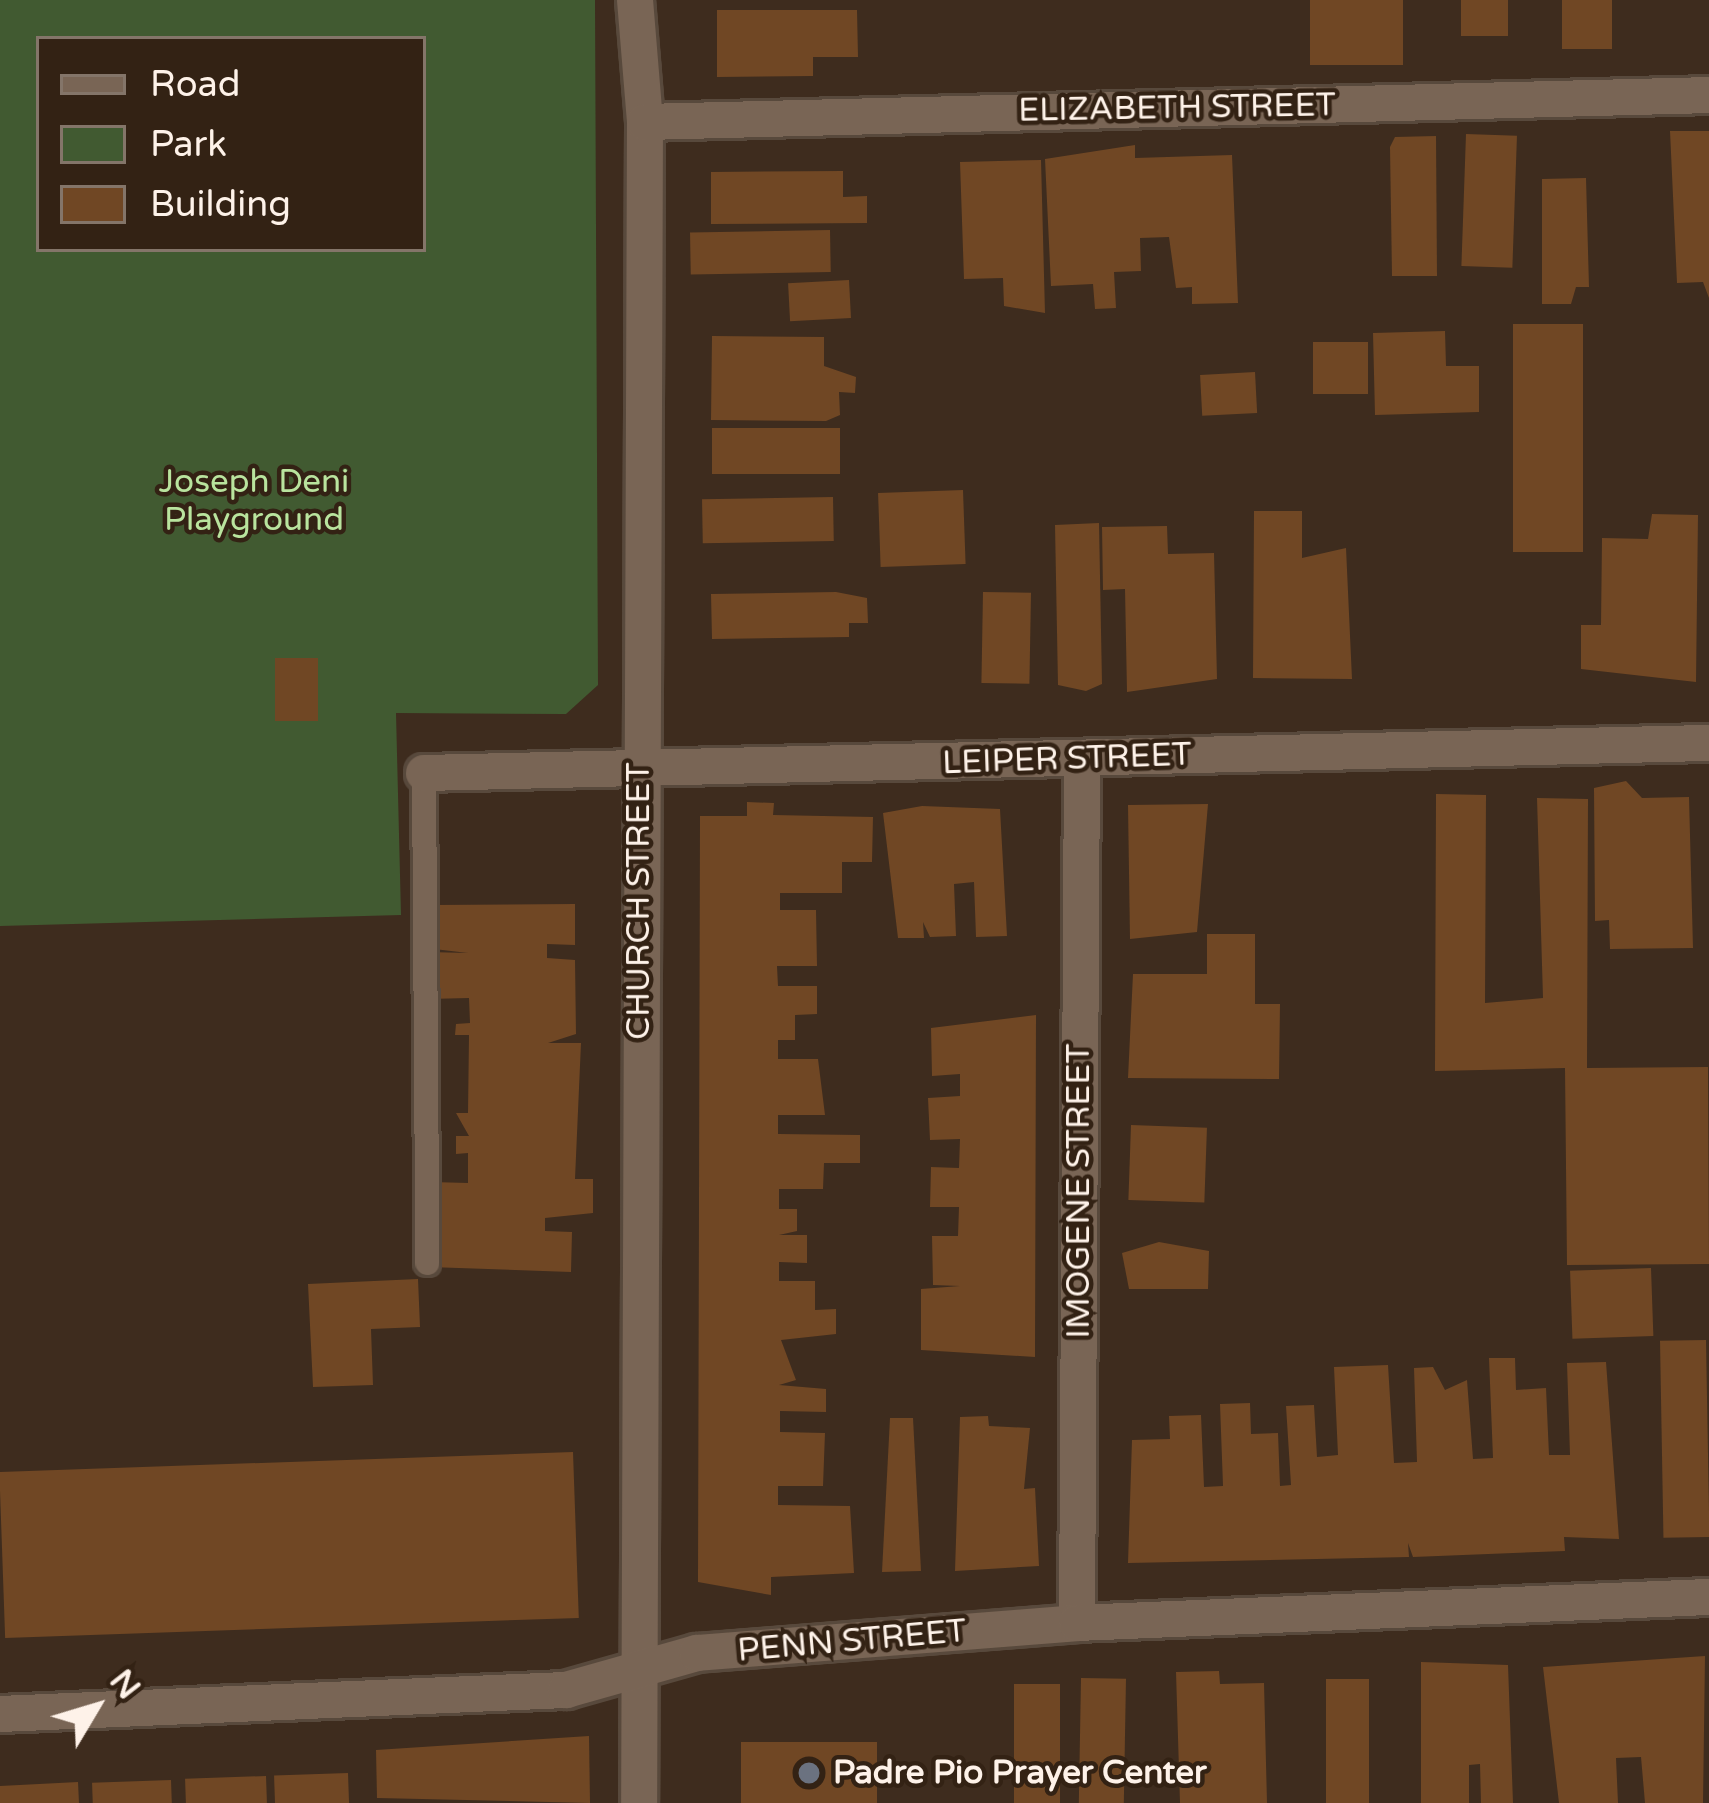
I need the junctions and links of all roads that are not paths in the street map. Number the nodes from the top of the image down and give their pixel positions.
1 (635, 0) edge
2 (1709, 95) edge
3 (645, 122) junction
4 (1709, 743) edge
5 (1082, 759) junction
6 (639, 772) junction
7 (424, 773) joint
8 (427, 1263) dead end
9 (1709, 1597) edge
10 (1077, 1623) junction
11 (641, 1676) junction
12 (0, 1714) edge
13 (639, 1803) edge

1 - 3 street, CHURCH STREET
2 - 3 street, ELIZABETH STREET
3 - 6 street, CHURCH STREET
4 - 5 street, LEIPER STREET
5 - 6 street, LEIPER STREET
5 - 10 street, IMOGENE STREET
6 - 7 street, LEIPER STREET
6 - 11 street, CHURCH STREET
7 - 8 lane
9 - 10 street, PENN STREET
10 - 11 street, PENN STREET
11 - 12 street, PENN STREET
11 - 13 street, CHURCH STREET

